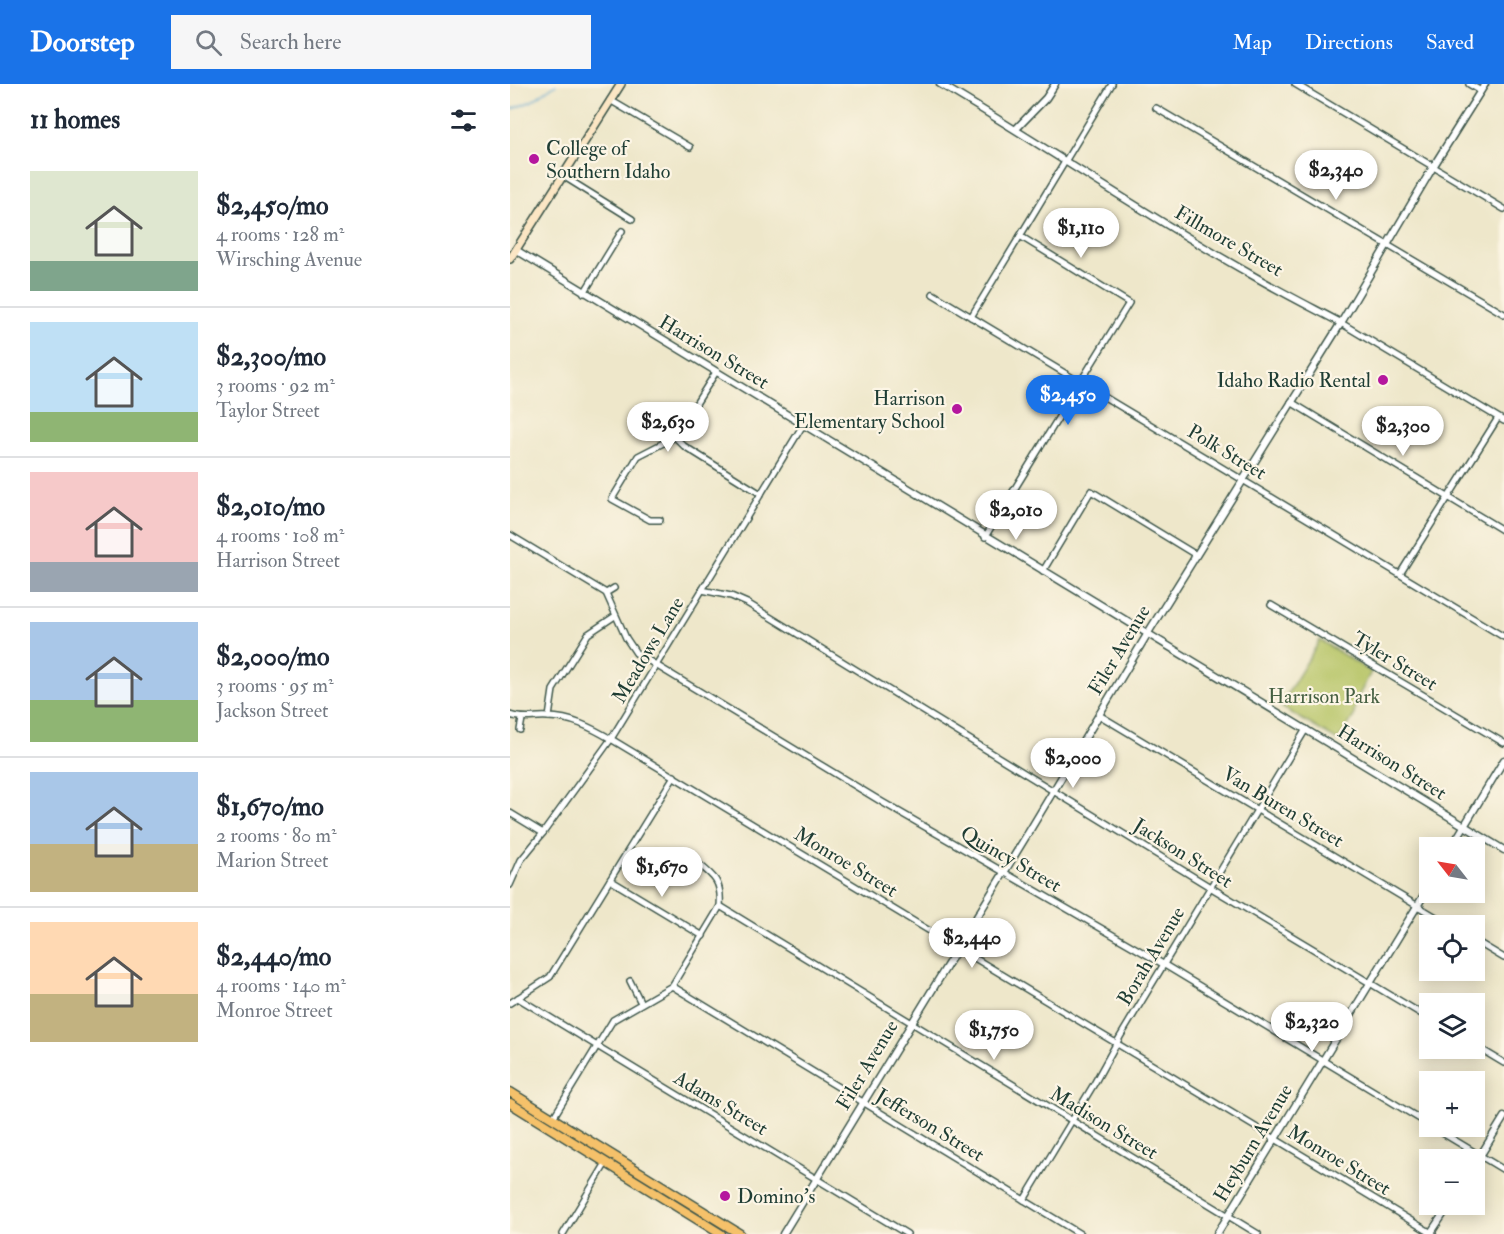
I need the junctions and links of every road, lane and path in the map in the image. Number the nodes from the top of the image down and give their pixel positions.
1 (621, 84) edge
2 (939, 84) edge
3 (1055, 84) edge
4 (1112, 84) edge
5 (1295, 84) edge
6 (1469, 84) edge
7 (1485, 84) edge
8 (1481, 91) junction
9 (610, 100) junction
10 (1156, 108) dead end
11 (1016, 129) junction
12 (690, 147) dead end
13 (1065, 160) junction
14 (1433, 167) junction
15 (563, 176) junction
16 (1504, 209) edge
17 (632, 219) dead end
18 (622, 231) dead end
19 (1020, 236) junction
20 (1387, 244) junction
21 (516, 250) junction
22 (510, 259) edge
23 (584, 293) junction
24 (933, 294) dead end
25 (1504, 314) edge
26 (971, 317) junction
27 (1341, 323) junction
28 (716, 372) junction
29 (1081, 382) junction
30 (1291, 402) junction
31 (1498, 418) junction
32 (1504, 421) edge
33 (803, 425) junction
34 (675, 437) junction
35 (1244, 479) junction
36 (761, 494) junction
37 (1448, 497) junction
38 (660, 520) dead end
39 (1504, 531) edge
40 (510, 535) edge
41 (985, 537) junction
42 (1196, 555) junction
43 (1043, 571) junction
44 (1400, 574) junction
45 (615, 588) dead end
46 (702, 590) junction
47 (606, 593) junction
48 (1271, 605) dead end
49 (615, 616) junction
50 (1147, 634) junction
51 (1504, 637) edge
52 (656, 666) junction
53 (510, 715) edge
54 (1099, 715) junction
55 (549, 717) junction
56 (522, 719) junction
57 (1306, 729) junction
58 (520, 730) dead end
59 (611, 739) junction
60 (1504, 743) edge
61 (1504, 760) edge
62 (674, 776) junction
63 (1053, 790) junction
64 (1257, 808) junction
65 (510, 813) edge
66 (1464, 826) junction
67 (543, 833) junction
68 (1458, 837) edge
69 (1504, 850) edge
70 (695, 861) dead end
71 (1003, 872) junction
72 (610, 880) junction
73 (510, 885) edge
74 (1210, 887) junction
75 (1418, 905) junction
76 (720, 906) junction
77 (1434, 915) edge
78 (703, 936) junction
79 (958, 947) junction
80 (1485, 947) edge
81 (1504, 958) edge
82 (1163, 964) junction
83 (630, 981) dead end
84 (1368, 983) junction
85 (672, 986) junction
86 (518, 998) junction
87 (510, 1003) edge
88 (641, 1003) junction
89 (1419, 1013) edge
90 (911, 1024) junction
91 (1118, 1043) junction
92 (598, 1046) junction
93 (1485, 1052) edge
94 (1322, 1061) junction
95 (1504, 1063) edge
96 (510, 1092) edge
97 (864, 1102) junction
98 (510, 1103) edge
99 (1504, 1117) edge
100 (553, 1118) junction
101 (1419, 1119) edge
102 (1072, 1122) junction
103 (1448, 1137) edge
104 (1275, 1139) junction
105 (1468, 1149) edge
106 (1484, 1149) edge
107 (1485, 1159) edge
108 (606, 1163) junction
109 (1504, 1170) edge
110 (817, 1179) junction
111 (1024, 1200) junction
112 (1443, 1215) edge
113 (1228, 1216) junction
114 (563, 1234) edge
115 (721, 1234) edge
116 (740, 1234) edge
117 (783, 1234) edge
118 (907, 1234) edge
119 (1080, 1234) edge
120 (1217, 1234) edge
121 (1258, 1234) edge
122 (1432, 1234) edge

1 - 9 main road
2 - 11 street, Fillmore Street
3 - 11 street
4 - 13 street
5 - 14 street
6 - 8 street
7 - 8 street, Filer Avenue
8 - 14 street, Filer Avenue
9 - 12 street
9 - 15 main road
10 - 20 street
11 - 13 street, Fillmore Street
13 - 19 street
13 - 27 street, Fillmore Street
14 - 16 street
14 - 20 street, Filer Avenue
15 - 17 street
15 - 21 main road
18 - 23 street
19 - 26 street
19 - 29 street
20 - 25 street
20 - 27 street, Filer Avenue
21 - 22 main road
21 - 23 street, Harrison Street
23 - 28 street, Harrison Street
24 - 26 street, Polk Street
26 - 29 street, Polk Street
27 - 30 street, Filer Avenue
27 - 31 street, Fillmore Street
28 - 33 street, Harrison Street
28 - 34 street
29 - 35 street, Polk Street
29 - 41 street
30 - 35 street, Filer Avenue
30 - 37 street
31 - 32 street, Fillmore Street
31 - 37 street
33 - 36 street, Meadows Lane
33 - 41 street, Harrison Street
34 - 36 street
34 - 38 street
35 - 42 street, Filer Avenue
35 - 44 street, Polk Street
36 - 46 street, Meadows Lane
37 - 39 street
37 - 44 street
40 - 47 street
41 - 43 street, Harrison Street
42 - 43 street
42 - 50 street, Filer Avenue
43 - 50 street, Harrison Street
44 - 51 street, Polk Street
45 - 47 street
46 - 52 street, Meadows Lane
46 - 63 street, Jackson Street
47 - 49 street, Quincy Street
48 - 60 street, Tyler Street
49 - 52 street, Quincy Street
49 - 55 street
50 - 54 street, Filer Avenue
50 - 57 street, Harrison Street
52 - 59 street, Meadows Lane
52 - 71 street, Quincy Street
53 - 56 street, Monroe Street
54 - 63 street, Filer Avenue
54 - 64 street, Van Buren Street
55 - 56 street, Monroe Street
55 - 59 street, Monroe Street
56 - 58 street
57 - 64 street, Borah Avenue
57 - 66 street, Harrison Street
59 - 62 street, Monroe Street
59 - 67 street, Meadows Lane
61 - 66 street
62 - 72 street
62 - 79 street, Monroe Street
63 - 71 street, Filer Avenue
63 - 74 street, Jackson Street
64 - 74 street, Borah Avenue
64 - 75 street, Van Buren Street
65 - 67 street
66 - 68 street
66 - 69 street, Harrison Street
67 - 73 street, Meadows Lane
70 - 76 street
71 - 79 street, Filer Avenue
71 - 82 street, Quincy Street
72 - 78 street
72 - 86 street
74 - 82 street, Borah Avenue
74 - 84 street, Jackson Street
75 - 77 street, Van Buren Street
75 - 84 street, Heyburn Avenue
76 - 78 street
76 - 90 street, Madison Street
78 - 85 street
79 - 90 street, Filer Avenue
79 - 91 street, Monroe Street
80 - 81 street
82 - 91 street, Borah Avenue
82 - 94 street, Quincy Street
83 - 88 street
84 - 89 street, Jackson Street
84 - 94 street, Heyburn Avenue
85 - 88 street
85 - 97 street, Jefferson Street
86 - 87 street
86 - 92 street, Adams Street
88 - 92 street
90 - 97 street, Filer Avenue
90 - 102 street, Madison Street
91 - 102 street, Borah Avenue
91 - 104 street, Monroe Street
92 - 100 street
92 - 110 street, Adams Street
93 - 95 street
94 - 101 street, Quincy Street
94 - 104 street, Heyburn Avenue
96 - 100 main road
97 - 110 street, Filer Avenue
97 - 111 street, Jefferson Street
98 - 108 main road
99 - 106 street
100 - 116 main road
102 - 111 street, Borah Avenue
102 - 113 street, Madison Street
103 - 105 street, Quincy Street
104 - 113 street, Heyburn Avenue
104 - 122 street, Monroe Street
107 - 109 street, Quincy Street
108 - 114 street
108 - 115 main road
110 - 117 street, Filer Avenue
110 - 118 street, Adams Street
111 - 119 street, Jefferson Street
112 - 122 street
113 - 120 street, Heyburn Avenue
113 - 121 street, Madison Street

